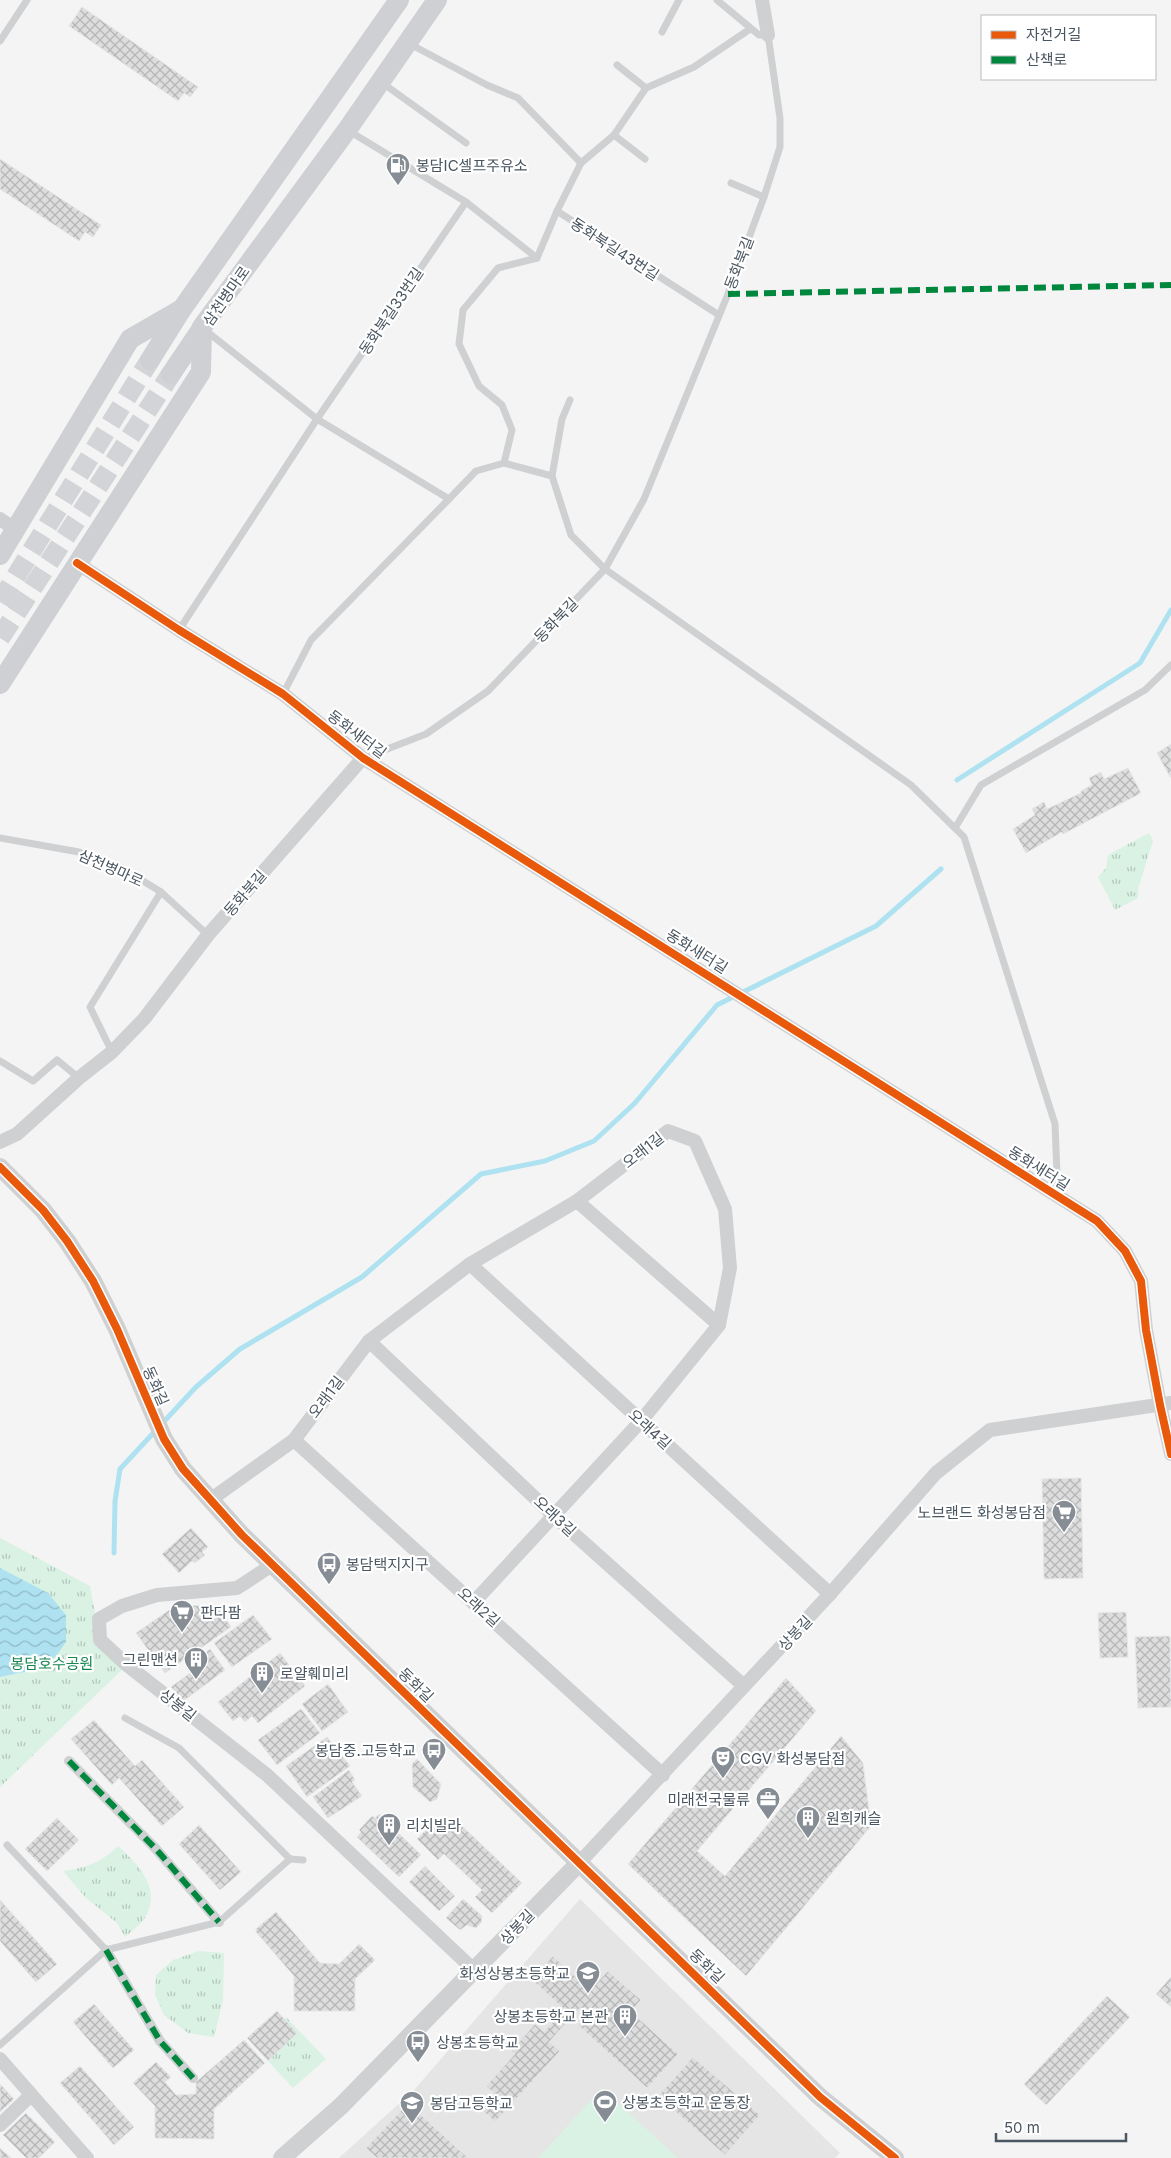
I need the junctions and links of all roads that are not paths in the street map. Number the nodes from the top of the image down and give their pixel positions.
1 (27, 0) edge
2 (399, 0) edge
3 (437, 0) edge
4 (679, 0) edge
5 (717, 0) edge
6 (762, 0) edge
7 (750, 29) junction
8 (662, 32) dead end
9 (768, 35) junction
10 (0, 41) edge
11 (408, 43) junction
12 (617, 65) dead end
13 (379, 81) junction
14 (646, 88) junction
15 (347, 130) junction
16 (614, 135) junction
17 (466, 143) dead end
18 (645, 159) dead end
19 (581, 163) junction
20 (731, 183) dead end
21 (764, 197) junction
22 (466, 202) junction
23 (557, 211) junction
24 (537, 258) junction
25 (182, 309) junction
26 (719, 316) junction
27 (202, 327) junction
28 (150, 360) tunnel mouth
29 (171, 374) tunnel mouth
30 (570, 400) dead end
31 (317, 419) junction
32 (504, 463) junction
33 (552, 476) junction
34 (450, 499) junction
35 (8, 524) edge
36 (0, 555) edge
37 (77, 563) junction
38 (605, 569) junction
39 (179, 630) junction
40 (1171, 665) edge
41 (0, 684) edge
42 (283, 694) junction
43 (363, 758) junction
44 (955, 828) junction
45 (0, 838) edge
46 (161, 892) junction
47 (208, 935) junction
48 (112, 1052) junction
49 (0, 1061) edge
50 (79, 1078) junction
51 (0, 1142) edge
52 (0, 1167) edge
53 (1052, 1193) junction
54 (578, 1201) junction
55 (470, 1264) junction
56 (719, 1325) junction
57 (369, 1341) junction
58 (1165, 1404) edge
59 (641, 1421) junction
60 (294, 1440) junction
61 (1171, 1454) edge
62 (210, 1500) junction
63 (554, 1516) junction
64 (272, 1566) junction
65 (830, 1594) junction
66 (474, 1602) junction
67 (744, 1686) junction
68 (124, 1718) dead end
69 (69, 1761) dead end
70 (663, 1775) junction
71 (7, 1845) dead end
72 (290, 1859) junction
73 (303, 1860) dead end
74 (580, 1862) junction
75 (219, 1922) junction
76 (106, 1950) junction
77 (474, 1970) junction
78 (0, 2044) edge
79 (0, 2059) edge
80 (193, 2078) dead end
81 (32, 2095) junction
82 (0, 2126) edge
83 (87, 2158) edge
84 (282, 2158) edge
85 (895, 2158) edge

1 - 10 lane
2 - 25 main road, 삼천병마로
3 - 11 main road, 삼천병마로
4 - 8 lane
5 - 7 lane
6 - 9 street
7 - 9 lane
7 - 14 lane
9 - 21 lane, 동화북길
11 - 13 main road, 삼천병마로
11 - 19 lane
12 - 14 lane
13 - 15 main road, 삼천병마로
13 - 17 lane
14 - 16 lane, 동화북길43번길
15 - 22 lane
15 - 27 main road, 삼천병마로
16 - 18 lane
16 - 19 lane, 동화북길43번길
19 - 23 lane, 동화북길43번길
20 - 21 lane
21 - 26 lane, 동화북길
22 - 24 lane
22 - 31 lane, 동화북길33번길
23 - 24 lane
23 - 26 lane, 동화북길43번길
24 - 32 lane
25 - 28 main road
25 - 35 main road, 삼천병마로
26 - 38 lane, 동화북길
27 - 29 main road
27 - 31 lane
27 - 37 main road, 삼천병마로
30 - 33 lane
31 - 34 lane
31 - 39 lane
32 - 33 lane
32 - 34 lane
33 - 38 lane
34 - 42 lane
35 - 36 main road, 삼천병마로
37 - 39 street, 동화새터길
37 - 41 main road, 삼천병마로
38 - 43 lane, 동화북길
38 - 44 lane
39 - 42 street, 동화새터길
40 - 44 lane
42 - 43 street, 동화새터길
43 - 47 street, 동화북길
43 - 53 street, 동화새터길
44 - 53 lane
45 - 46 lane, 삼천병마로
46 - 47 lane
46 - 48 lane
47 - 48 street, 동화북길
48 - 50 street, 동화북길
49 - 50 lane
50 - 51 street, 동화북길
52 - 62 street, 동화길
53 - 58 street, 동화새터길
54 - 55 street, 오래1길
54 - 56 street
54 - 56 street, 오래1길
55 - 57 street, 오래1길
55 - 59 street, 오래4길
56 - 59 street, 오래1길
57 - 60 street, 오래1길
57 - 63 street, 오래3길
58 - 61 street, 동화새터길
58 - 65 street, 상봉길
59 - 63 street, 오래1길
59 - 65 street, 오래4길
60 - 62 street, 오래1길
60 - 66 street, 오래2길
62 - 64 street, 동화길
63 - 66 street, 오래1길
63 - 67 street, 오래3길
64 - 74 street, 동화길
64 - 77 street, 상봉길
65 - 67 street, 상봉길
66 - 70 street, 오래2길
67 - 70 street, 상봉길
68 - 72 lane
69 - 75 street
70 - 74 street, 상봉길
71 - 76 lane
72 - 73 lane
72 - 75 lane
74 - 77 street, 상봉길
74 - 85 street, 동화길
75 - 76 lane
76 - 78 lane
76 - 80 street
77 - 84 street, 상봉길
79 - 81 street
81 - 82 street
81 - 83 street

